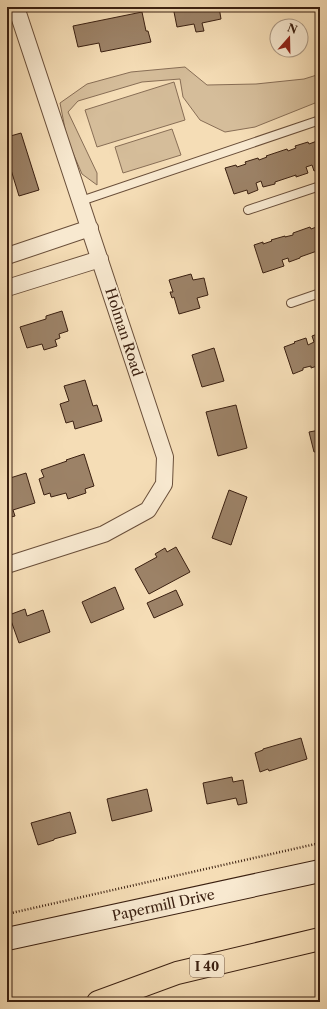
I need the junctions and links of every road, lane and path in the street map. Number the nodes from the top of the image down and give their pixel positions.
1 (16, 7) edge
2 (320, 120) edge
3 (320, 186) edge
4 (81, 201) junction
5 (248, 210) dead end
6 (90, 228) junction
7 (7, 256) edge
8 (100, 259) junction
9 (7, 288) edge
10 (320, 293) edge
11 (291, 303) dead end
12 (7, 565) edge
13 (320, 843) edge
14 (320, 871) edge
15 (7, 914) edge
16 (7, 939) edge
17 (320, 939) edge
18 (98, 1002) edge

1 - 4 street, Holman Road
2 - 4 lane
3 - 5 lane
4 - 6 street, Holman Road
6 - 7 street
6 - 8 street, Holman Road
8 - 9 street
8 - 12 street, Holman Road
10 - 11 lane
13 - 15 path
14 - 16 main road, Papermill Drive
17 - 18 highway, I 40

